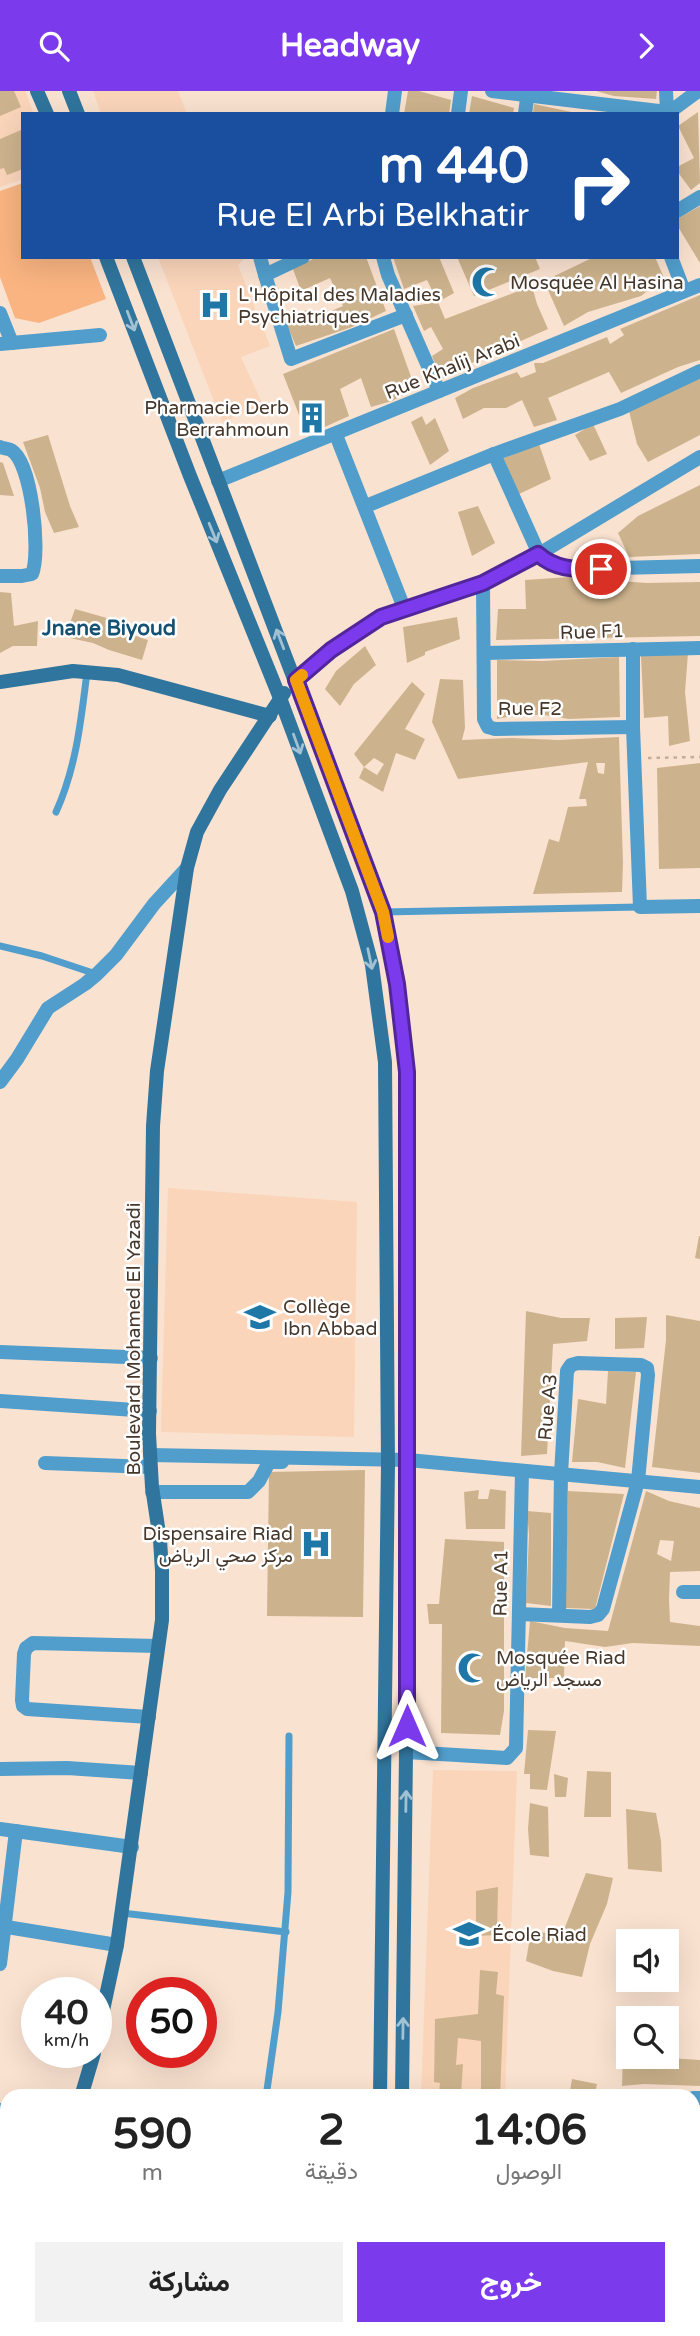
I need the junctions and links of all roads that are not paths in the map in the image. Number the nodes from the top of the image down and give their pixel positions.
1 (37, 91) edge
2 (69, 91) edge
3 (395, 91) edge
4 (461, 91) edge
5 (492, 91) edge
6 (666, 91) edge
7 (698, 91) edge
8 (528, 93) edge
9 (46, 112) edge
10 (77, 112) edge
11 (393, 112) edge
12 (458, 112) edge
13 (525, 112) edge
14 (660, 112) edge
15 (667, 112) edge
16 (668, 112) edge
17 (700, 197) edge
18 (679, 210) edge
19 (107, 259) edge
20 (134, 259) edge
21 (261, 259) edge
22 (299, 259) edge
23 (384, 259) edge
24 (672, 259) edge
25 (265, 275) junction
26 (700, 285) edge
27 (684, 291) junction
28 (0, 313) edge
29 (406, 315) junction
30 (100, 335) dead end
31 (6, 344) edge
32 (700, 371) edge
33 (439, 391) junction
34 (336, 435) junction
35 (0, 447) edge
36 (494, 454) junction
37 (700, 457) edge
38 (218, 481) junction
39 (366, 506) junction
40 (538, 554) junction
41 (700, 566) edge
42 (0, 576) edge
43 (483, 583) junction
44 (404, 608) junction
45 (700, 648) edge
46 (633, 649) junction
47 (484, 653) junction
48 (87, 672) junction
49 (296, 680) junction
50 (0, 682) edge
51 (280, 698) junction
52 (270, 716) junction
53 (633, 727) junction
54 (56, 812) dead end
55 (187, 868) junction
56 (700, 906) edge
57 (640, 907) junction
58 (383, 912) junction
59 (0, 946) edge
60 (97, 974) junction
61 (0, 1082) edge
62 (0, 1352) edge
63 (151, 1358) junction
64 (0, 1401) edge
65 (150, 1411) junction
66 (408, 1460) junction
67 (150, 1461) junction
68 (388, 1462) junction
69 (45, 1463) dead end
70 (522, 1471) junction
71 (561, 1474) junction
72 (638, 1481) junction
73 (700, 1487) edge
74 (152, 1492) junction
75 (683, 1592) dead end
76 (700, 1592) edge
77 (519, 1613) junction
78 (559, 1615) junction
79 (158, 1646) junction
80 (149, 1717) junction
81 (289, 1736) dead end
82 (406, 1752) junction
83 (0, 1769) edge
84 (141, 1773) junction
85 (0, 1829) edge
86 (16, 1831) junction
87 (132, 1847) junction
88 (122, 1913) junction
89 (3, 1927) edge
90 (286, 1932) junction
91 (117, 1945) junction
92 (0, 1963) edge
93 (110, 1977) edge
94 (89, 2068) edge
95 (83, 2089) edge
96 (267, 2089) edge
97 (380, 2089) edge
98 (402, 2089) edge

1 - 9 main road
2 - 10 main road
3 - 11 street
4 - 12 street
5 - 8 street
6 - 15 street
7 - 16 street
8 - 13 street
8 - 14 street
17 - 18 street
19 -> 51 main road
20 - 38 main road
21 - 25 street
22 - 25 street
23 - 29 street
24 - 27 street
25 - 29 street
26 - 27 street, Rue Khalij Arabi
27 - 33 street, Rue Khalij Arabi
28 - 31 street
29 - 33 street
30 - 31 street
32 - 36 street
33 - 34 street, Rue Khalij Arabi
34 - 38 street, Rue Khalij Arabi
34 - 39 street
35 - 42 street
36 - 39 street
36 - 40 street
37 - 40 street
49 -> 38 main road
39 - 44 street
40 - 41 street
40 - 43 street
43 - 44 street
43 - 47 street, Rue F2
44 - 49 street
45 - 46 street, Rue F1
46 - 47 street, Rue F1
46 - 53 street
47 - 53 street, Rue F2
48 - 50 main road
48 - 52 main road
48 - 54 lane
49 - 51 main road, Boulevard Mohamed El Yazadi
49 - 58 main road
51 - 52 main road, Boulevard Mohamed El Yazadi
51 -> 68 main road
52 - 55 main road, Boulevard Mohamed El Yazadi
53 - 57 street
55 - 60 street
55 - 63 main road, Boulevard Mohamed El Yazadi
56 - 57 street
57 - 58 lane
58 - 66 main road
59 - 60 lane
60 - 61 street
62 - 63 street
63 - 65 main road, Boulevard Mohamed El Yazadi
64 - 65 street
65 - 67 main road, Boulevard Mohamed El Yazadi
66 - 68 street
66 - 70 street
66 - 82 main road
67 - 68 street
67 - 69 street
67 - 74 main road, Boulevard Mohamed El Yazadi
68 - 74 street
68 - 97 main road
70 - 71 street
70 - 77 street, Rue A1
71 - 72 street
71 - 72 street, Rue A3
71 - 78 street, Rue A3
72 - 73 street
72 - 78 street, Rue A3
74 - 79 main road, Boulevard Mohamed El Yazadi
75 - 76 street
77 - 78 street
77 - 82 street, Rue A1
79 - 80 main road, Boulevard Mohamed El Yazadi
79 - 80 street
80 - 84 main road, Boulevard Mohamed El Yazadi
81 - 90 lane
98 -> 82 main road
83 - 84 street
84 - 87 main road, Boulevard Mohamed El Yazadi
85 - 86 street
86 - 87 street
86 - 89 street
87 - 88 main road, Boulevard Mohamed El Yazadi
88 - 90 lane
88 - 91 main road, Boulevard Mohamed El Yazadi
89 - 91 street
89 - 92 street
90 - 96 lane
91 - 93 main road, Boulevard Mohamed El Yazadi
94 - 95 main road

